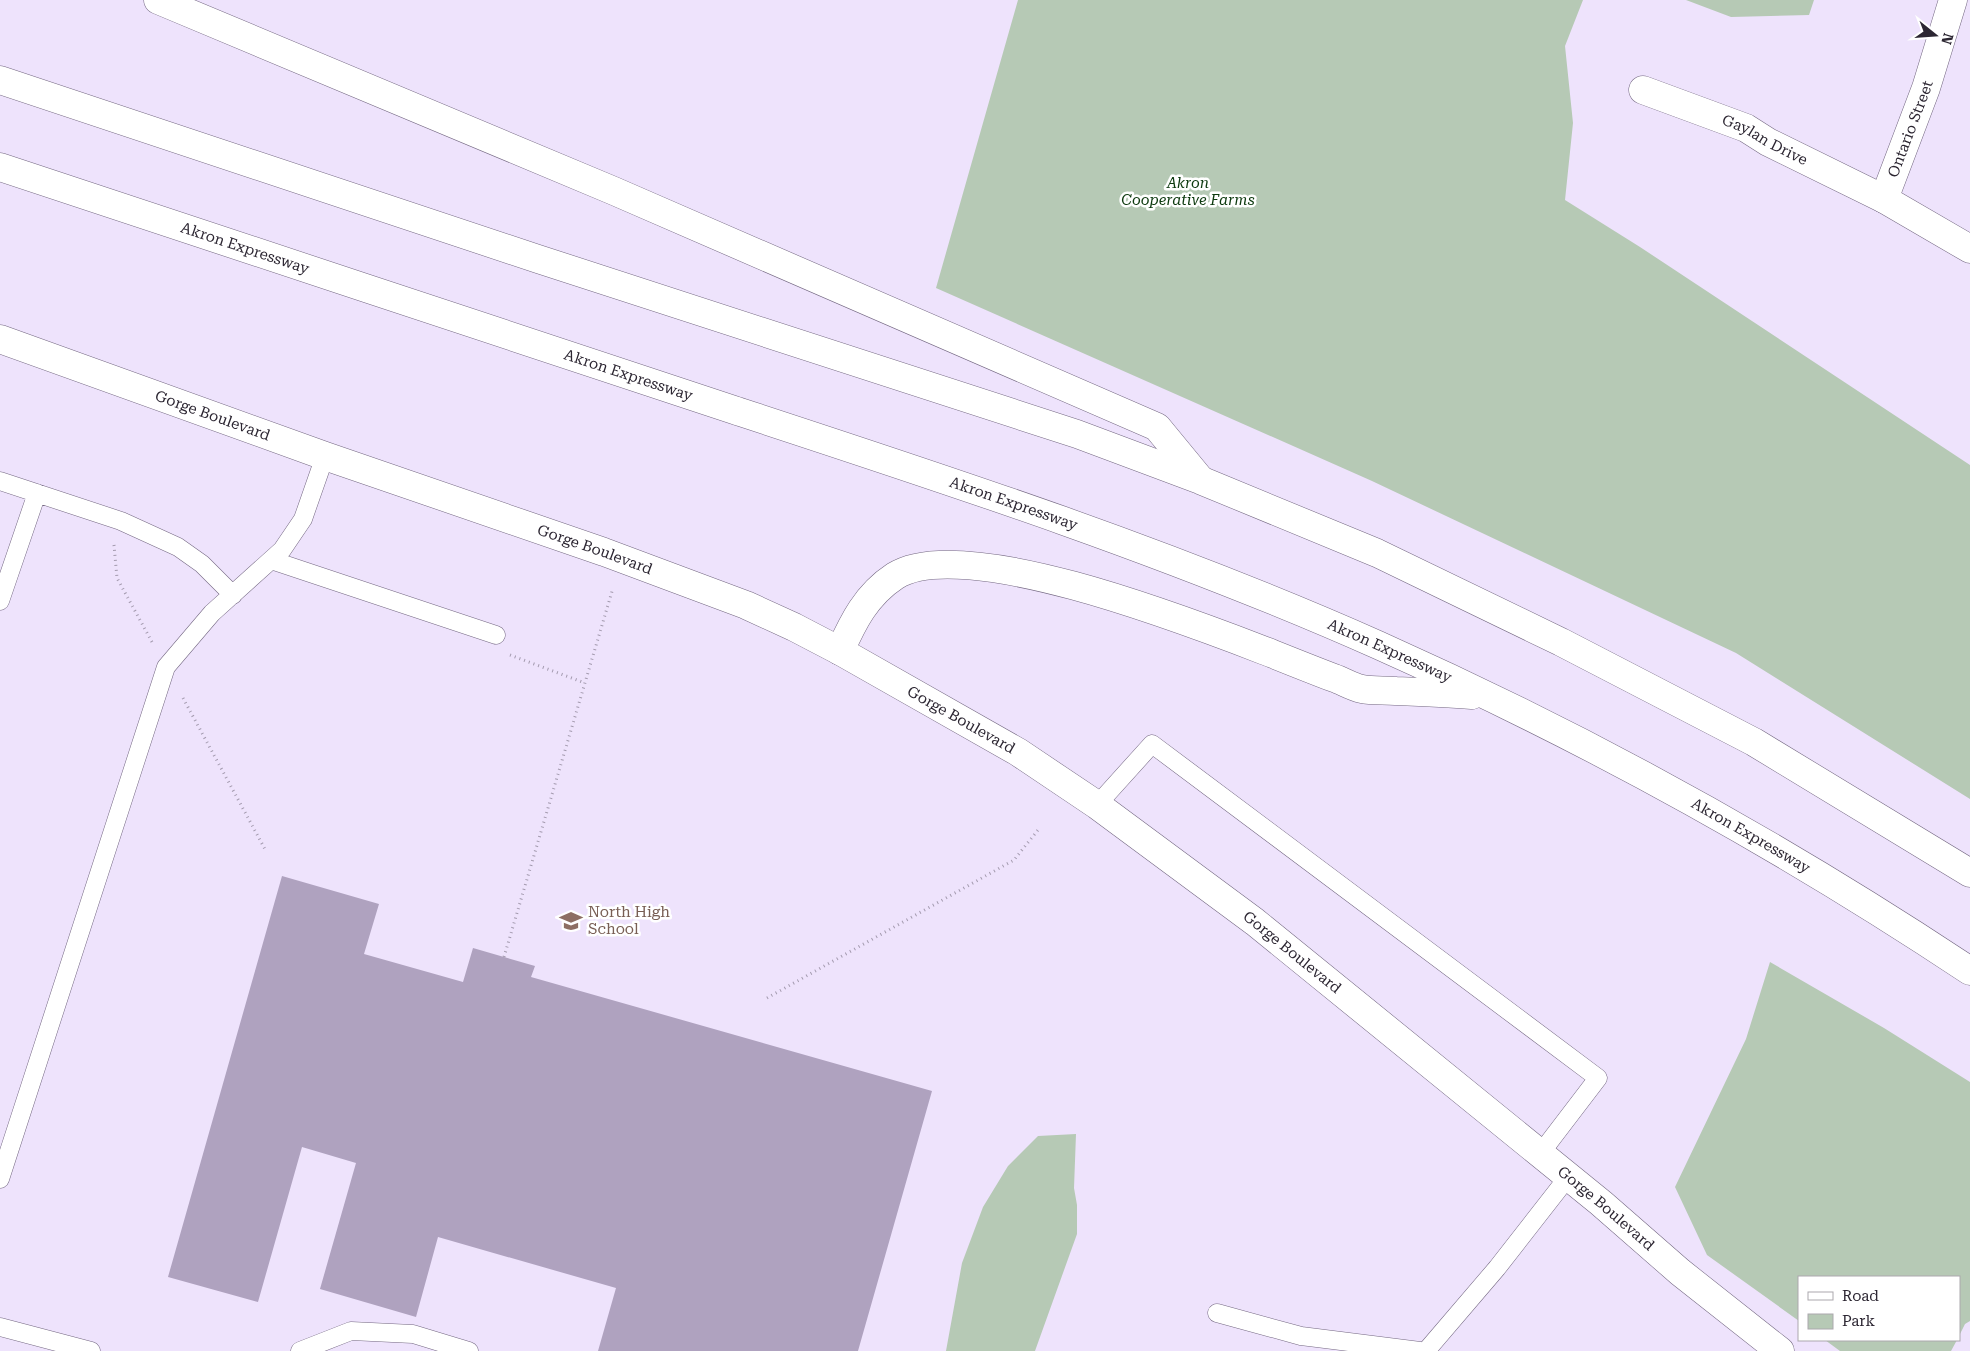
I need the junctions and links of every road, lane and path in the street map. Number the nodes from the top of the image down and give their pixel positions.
1 (158, 0) edge
2 (1953, 0) edge
3 (0, 80) edge
4 (1643, 90) dead end
5 (0, 167) edge
6 (1884, 200) junction
7 (1970, 249) edge
8 (0, 339) edge
9 (325, 456) junction
10 (1200, 480) junction
11 (0, 481) edge
12 (37, 493) junction
13 (271, 560) junction
14 (233, 595) junction
15 (0, 602) edge
16 (605, 616) dead end
17 (496, 635) joint
18 (840, 651) junction
19 (585, 683) junction
20 (1487, 696) junction
21 (1097, 805) junction
22 (1038, 830) dead end
23 (1970, 873) edge
24 (504, 957) dead end
25 (1970, 971) edge
26 (767, 998) dead end
27 (1540, 1154) junction
28 (1568, 1177) junction
29 (0, 1179) edge
30 (1217, 1313) dead end
31 (0, 1327) edge
32 (1770, 1348) edge
33 (91, 1351) edge
34 (300, 1351) edge
35 (469, 1351) edge
36 (1420, 1351) edge
37 (1426, 1351) edge

1 - 10 main road
2 - 6 main road, Ontario Street
3 - 10 main road
4 - 6 main road, Gaylan Drive
5 - 20 main road, Akron Expressway
6 - 7 main road, Gaylan Drive
8 - 9 main road, Gorge Boulevard
9 - 13 lane
9 - 18 main road, Gorge Boulevard
10 - 23 main road
11 - 12 lane
12 - 14 lane
12 - 15 lane
13 - 14 lane
13 - 17 lane
14 - 29 lane
16 - 19 path
17 - 19 path
18 - 20 main road
18 - 21 main road, Gorge Boulevard
19 - 24 path
20 - 25 main road, Akron Expressway
21 - 27 main road, Gorge Boulevard
21 - 27 lane
22 - 26 path
27 - 28 main road, Gorge Boulevard
28 - 32 main road, Gorge Boulevard
28 - 37 lane
30 - 36 lane
31 - 33 lane
34 - 35 lane

